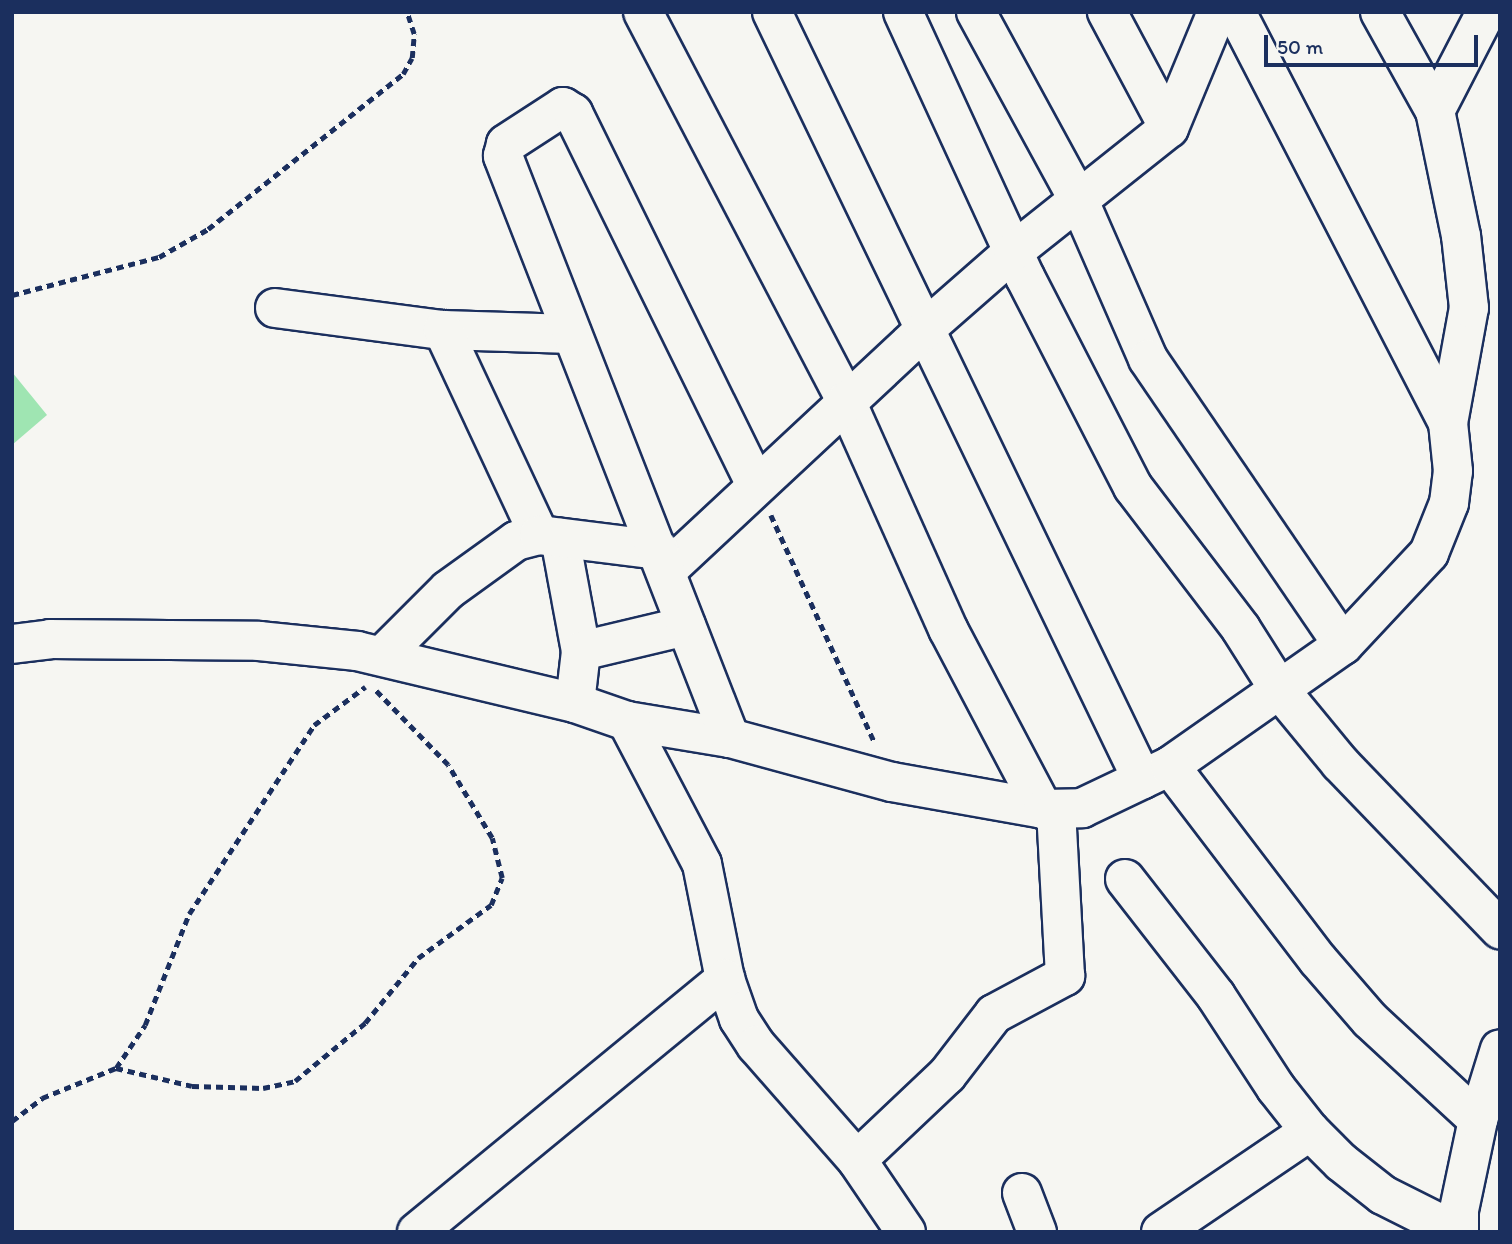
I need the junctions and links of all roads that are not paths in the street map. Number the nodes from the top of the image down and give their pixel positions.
1 (643, 12) edge
2 (772, 12) edge
3 (903, 12) edge
4 (976, 12) edge
5 (1107, 12) edge
6 (1217, 12) edge
7 (1236, 12) edge
8 (1380, 12) edge
9 (1486, 12) edge
10 (1435, 111) junction
11 (1169, 128) junction
12 (1080, 203) junction
13 (1013, 252) junction
14 (275, 308) dead end
15 (443, 330) junction
16 (924, 330) junction
17 (572, 334) junction
18 (846, 401) junction
19 (1448, 423) junction
20 (755, 483) junction
21 (550, 537) junction
22 (663, 560) junction
23 (686, 626) junction
24 (12, 644) edge
25 (1343, 645) junction
26 (581, 651) junction
27 (382, 656) junction
28 (1279, 689) junction
29 (575, 703) junction
30 (627, 721) junction
31 (730, 738) junction
32 (1156, 773) junction
33 (1049, 810) junction
34 (1125, 879) dead end
35 (1500, 929) edge
36 (725, 979) junction
37 (1500, 1049) edge
38 (1478, 1121) junction
39 (1310, 1131) junction
40 (857, 1160) junction
41 (1022, 1193) dead end
42 (417, 1232) edge
43 (906, 1232) edge
44 (1037, 1232) edge
45 (1161, 1232) edge
46 (1458, 1232) edge

1 - 18 street
2 - 16 street
3 - 13 street
4 - 12 street
5 - 11 street
6 - 11 street
7 - 19 street
8 - 10 street
9 - 10 street
10 - 19 street
11 - 12 street
12 - 13 street
12 - 25 street
13 - 16 street
13 - 28 street
14 - 15 street
15 - 17 street
15 - 21 street
16 - 18 street
16 - 32 street
17 - 20 street
17 - 22 street
18 - 20 street
18 - 33 street
19 - 25 street
20 - 22 street
21 - 22 street
21 - 26 street
21 - 27 street
22 - 23 street
23 - 26 street
23 - 31 street
24 - 27 street
25 - 28 street
26 - 29 street
27 - 29 street
28 - 32 street
28 - 35 street
29 - 30 street
30 - 31 street
30 - 36 street
31 - 33 street
32 - 33 street
32 - 38 street
33 - 40 street
34 - 39 street
36 - 40 street
36 - 42 street
37 - 38 street
38 - 46 street
39 - 45 street
39 - 46 street
40 - 43 street
41 - 44 street

